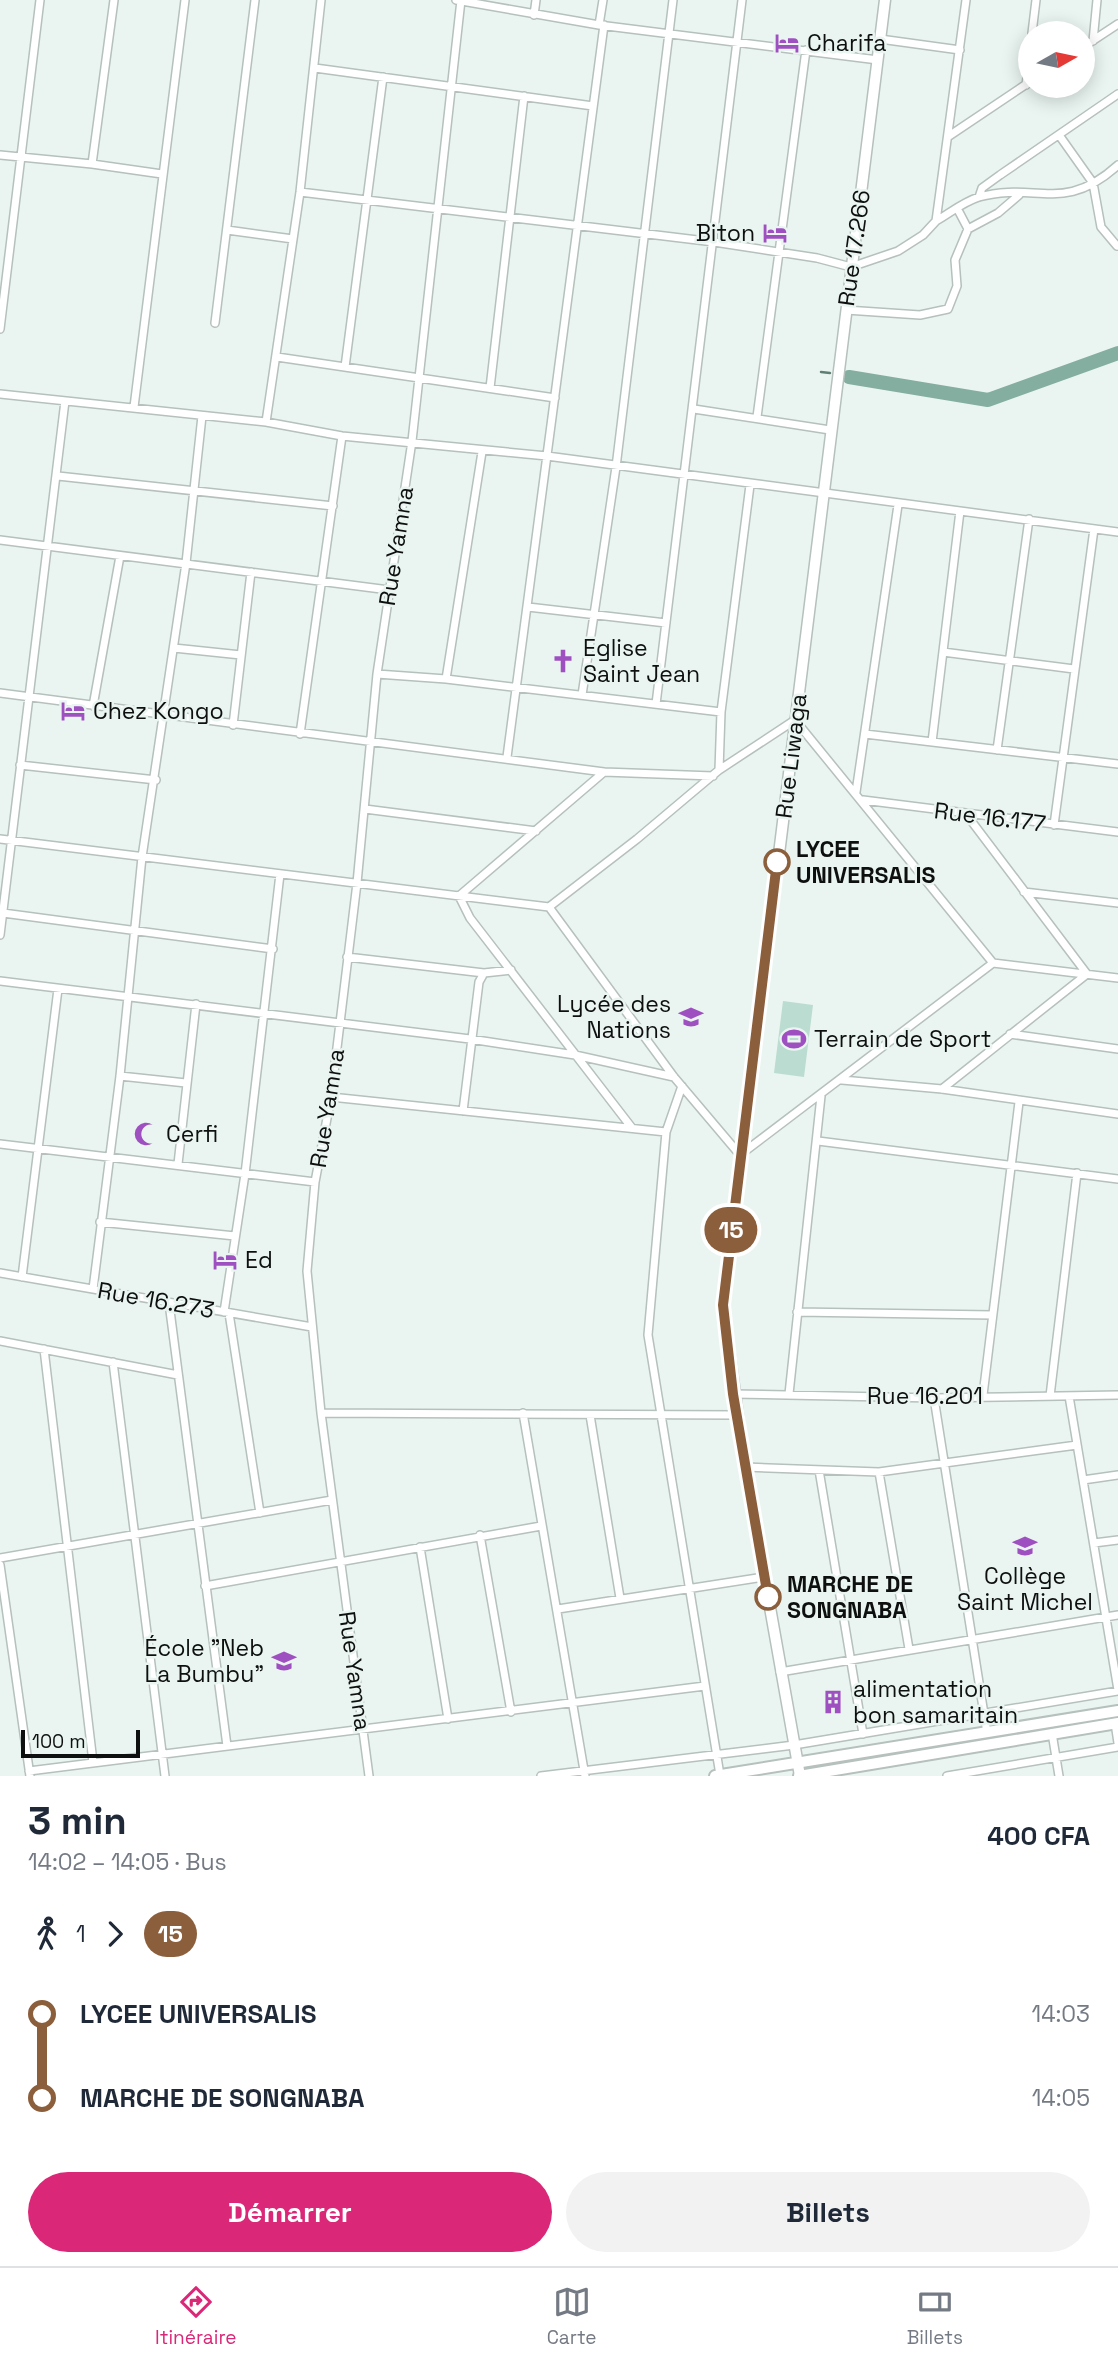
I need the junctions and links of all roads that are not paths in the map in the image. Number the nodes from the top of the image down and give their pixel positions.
1 (40, 0) edge
2 (114, 0) edge
3 (185, 0) edge
4 (255, 0) edge
5 (321, 0) edge
6 (459, 0) edge
7 (536, 0) edge
8 (603, 0) edge
9 (673, 0) edge
10 (742, 0) edge
11 (885, 0) edge
12 (966, 0) edge
13 (1036, 0) edge
14 (1097, 0) edge
15 (534, 15) junction
16 (1033, 21) edge
17 (1095, 21) edge
18 (1118, 23) edge
19 (601, 25) junction
20 (670, 35) junction
21 (880, 39) junction
22 (1096, 39) edge
23 (738, 42) junction
24 (806, 50) junction
25 (960, 50) junction
26 (877, 60) junction
27 (315, 68) junction
28 (383, 77) junction
29 (451, 86) junction
30 (1018, 90) edge
31 (1118, 94) edge
32 (524, 96) junction
33 (593, 106) junction
34 (1059, 135) junction
35 (949, 136) junction
36 (0, 155) edge
37 (20, 158) junction
38 (92, 164) junction
39 (1118, 165) edge
40 (162, 174) junction
41 (1093, 183) junction
42 (300, 192) junction
43 (1020, 195) junction
44 (979, 198) junction
45 (367, 200) junction
46 (957, 208) junction
47 (438, 209) junction
48 (511, 218) junction
49 (936, 221) junction
50 (576, 226) junction
51 (968, 229) junction
52 (227, 230) junction
53 (644, 233) junction
54 (293, 239) junction
55 (714, 242) junction
56 (1117, 246) edge
57 (779, 252) junction
58 (852, 267) junction
59 (846, 310) junction
60 (215, 323) dead end
61 (0, 329) edge
62 (277, 358) junction
63 (345, 367) junction
64 (420, 377) junction
65 (490, 388) junction
66 (0, 394) edge
67 (555, 398) junction
68 (65, 401) junction
69 (134, 407) junction
70 (694, 410) junction
71 (202, 416) junction
72 (757, 417) junction
73 (266, 422) junction
74 (830, 430) junction
75 (342, 436) junction
76 (412, 441) junction
77 (482, 452) junction
78 (547, 456) junction
79 (616, 467) junction
80 (58, 476) junction
81 (685, 477) junction
82 (750, 485) junction
83 (194, 493) junction
84 (822, 495) junction
85 (898, 505) junction
86 (333, 506) junction
87 (960, 511) junction
88 (1029, 519) junction
89 (1094, 529) junction
90 (1118, 532) edge
91 (0, 540) edge
92 (48, 546) junction
93 (120, 556) junction
94 (186, 563) junction
95 (251, 572) junction
96 (322, 581) junction
97 (389, 590) junction
98 (528, 607) junction
99 (594, 614) junction
100 (666, 623) junction
101 (174, 648) junction
102 (943, 652) junction
103 (241, 654) junction
104 (1009, 659) junction
105 (1074, 669) junction
106 (377, 674) junction
107 (446, 679) junction
108 (517, 687) junction
109 (0, 693) edge
110 (582, 695) junction
111 (27, 697) junction
112 (656, 704) junction
113 (93, 706) junction
114 (721, 712) junction
115 (165, 717) junction
116 (795, 720) junction
117 (233, 725) junction
118 (300, 734) junction
119 (865, 734) junction
120 (372, 741) junction
121 (932, 742) junction
122 (997, 750) junction
123 (507, 757) junction
124 (1063, 758) junction
125 (1118, 764) edge
126 (20, 765) junction
127 (604, 772) junction
128 (716, 773) junction
129 (156, 780) junction
130 (856, 792) junction
131 (863, 800) junction
132 (365, 809) junction
133 (966, 814) junction
134 (1054, 825) junction
135 (536, 831) junction
136 (1118, 832) edge
137 (0, 839) edge
138 (10, 841) junction
139 (142, 857) junction
140 (280, 874) junction
141 (357, 883) junction
142 (1024, 892) junction
143 (459, 896) junction
144 (1118, 903) edge
145 (549, 907) junction
146 (3, 913) junction
147 (134, 930) junction
148 (0, 935) edge
149 (273, 949) junction
150 (347, 957) junction
151 (993, 963) junction
152 (511, 970) junction
153 (484, 973) junction
154 (1087, 974) junction
155 (1118, 978) edge
156 (0, 981) edge
157 (58, 989) junction
158 (129, 996) junction
159 (196, 1004) junction
160 (265, 1013) junction
161 (339, 1025) junction
162 (1010, 1034) junction
163 (470, 1040) junction
164 (1118, 1049) edge
165 (575, 1055) junction
166 (120, 1076) junction
167 (674, 1077) junction
168 (841, 1080) junction
169 (186, 1083) junction
170 (682, 1086) junction
171 (942, 1089) junction
172 (821, 1096) junction
173 (331, 1097) junction
174 (1019, 1102) junction
175 (463, 1111) junction
176 (1118, 1114) edge
177 (632, 1128) junction
178 (666, 1132) junction
179 (818, 1141) junction
180 (0, 1144) edge
181 (38, 1149) junction
182 (740, 1155) junction
183 (107, 1158) junction
184 (178, 1164) junction
185 (1011, 1165) junction
186 (1077, 1173) junction
187 (245, 1174) junction
188 (1118, 1179) edge
189 (316, 1182) junction
190 (100, 1222) junction
191 (235, 1236) junction
192 (0, 1273) edge
193 (22, 1277) junction
194 (93, 1289) junction
195 (169, 1303) junction
196 (227, 1312) junction
197 (797, 1312) junction
198 (992, 1315) junction
199 (312, 1327) junction
200 (0, 1341) edge
201 (44, 1349) junction
202 (113, 1362) junction
203 (178, 1375) junction
204 (733, 1394) junction
205 (789, 1394) junction
206 (983, 1395) junction
207 (1118, 1395) edge
208 (1050, 1396) junction
209 (1069, 1396) junction
210 (934, 1398) junction
211 (321, 1413) junction
212 (523, 1413) junction
213 (590, 1415) junction
214 (660, 1415) junction
215 (737, 1415) junction
216 (1077, 1445) junction
217 (943, 1465) junction
218 (745, 1467) junction
219 (819, 1470) junction
220 (879, 1472) junction
221 (1118, 1475) edge
222 (1083, 1480) junction
223 (332, 1500) junction
224 (260, 1513) junction
225 (198, 1524) junction
226 (541, 1526) junction
227 (134, 1534) junction
228 (480, 1535) junction
229 (1118, 1540) edge
230 (1094, 1544) junction
231 (67, 1546) junction
232 (420, 1547) junction
233 (0, 1558) edge
234 (340, 1560) junction
235 (0, 1565) edge
236 (764, 1577) junction
237 (205, 1586) junction
238 (689, 1589) junction
239 (620, 1598) junction
240 (558, 1609) junction
241 (1118, 1615) edge
242 (1106, 1617) junction
243 (972, 1639) junction
244 (909, 1649) junction
245 (850, 1658) junction
246 (780, 1672) junction
247 (705, 1686) junction
248 (1118, 1690) edge
249 (573, 1702) junction
250 (1118, 1711) edge
251 (511, 1712) junction
252 (984, 1713) junction
253 (448, 1719) junction
254 (1116, 1723) edge
255 (363, 1731) junction
256 (987, 1732) junction
257 (1052, 1733) junction
258 (863, 1734) junction
259 (794, 1745) junction
260 (1118, 1745) edge
261 (226, 1746) junction
262 (162, 1754) junction
263 (717, 1755) junction
264 (1056, 1758) junction
265 (93, 1762) junction
266 (797, 1764) junction
267 (29, 1773) edge
268 (584, 1773) edge
269 (164, 1776) edge
270 (369, 1776) edge
271 (541, 1776) edge
272 (718, 1776) edge
273 (800, 1776) edge
274 (947, 1776) edge
275 (1059, 1776) edge

1 - 37 street
2 - 38 street
3 - 40 street
4 - 52 street
5 - 27 street
6 - 15 street
6 - 29 street, Rue Yamna
7 - 15 street
8 - 19 street
9 - 20 street
10 - 23 street
11 - 21 main road, Rue 17.266
12 - 25 street
13 - 16 street
14 - 17 street
15 - 19 street
18 - 22 street
19 - 20 street
19 - 33 street
20 - 23 street
20 - 53 street
21 - 25 street
21 - 26 main road, Rue 17.266
23 - 24 street
23 - 55 street
24 - 26 street
24 - 57 street
25 - 35 street
26 - 58 main road, Rue 17.266
27 - 28 street
27 - 42 street
28 - 29 street
28 - 45 street
29 - 32 street
29 - 47 street, Rue Yamna
30 - 35 street
31 - 34 street
32 - 33 street
32 - 48 street
33 - 50 street
34 - 41 street
34 - 44 street
35 - 49 street
36 - 37 street
37 - 38 street
37 - 61 street
38 - 40 street
39 - 41 street
40 - 69 street
41 - 43 street
41 - 56 street
42 - 45 street
42 - 54 street
43 - 44 street
43 - 51 street
44 - 46 street
45 - 47 street
45 - 63 street
46 - 49 street
46 - 51 street
47 - 48 street
47 - 64 street, Rue Yamna
48 - 50 street
48 - 65 street
49 - 58 street
50 - 53 street
50 - 67 street
51 - 59 street
52 - 54 street
52 - 60 street
53 - 55 street
53 - 79 street
54 - 62 street
55 - 57 street
55 - 70 street
57 - 58 street
57 - 72 street
58 - 59 main road, Rue 17.266
59 - 74 main road, Rue 17.266
62 - 63 street
62 - 73 street
63 - 64 street
64 - 65 street
64 - 76 street, Rue Yamna
65 - 67 street
66 - 68 street
67 - 78 street
68 - 69 street
68 - 80 street
69 - 71 street
70 - 72 street
70 - 81 street
71 - 73 street
71 - 83 street
72 - 74 street
73 - 75 street
74 - 84 main road, Rue 17.266
75 - 76 street
75 - 86 street
76 - 77 street
76 - 97 street, Rue Yamna
77 - 78 street
77 - 107 street
78 - 79 street
78 - 98 street
79 - 81 street
79 - 99 street
80 - 83 street
80 - 92 street
81 - 82 street
81 - 100 street
82 - 84 street
82 - 114 street
83 - 86 street
83 - 94 street
84 - 85 street
84 - 116 main road, Rue Liwaga
85 - 87 street
85 - 119 street
86 - 96 street
87 - 88 street
87 - 102 street
88 - 89 street
88 - 104 street
89 - 90 street
89 - 105 street
91 - 92 street
92 - 93 street
92 - 111 street
93 - 94 street
93 - 113 street
94 - 95 street
94 - 101 street
95 - 96 street
95 - 103 street
96 - 97 street
96 - 118 street
97 - 106 street, Rue Yamna
98 - 99 street
98 - 108 street
99 - 100 street
99 - 110 street
100 - 112 street
101 - 103 street
101 - 115 street
102 - 104 street
102 - 121 street
103 - 117 street
104 - 105 street
104 - 122 street
105 - 124 street
106 - 107 street
106 - 120 street, Rue Yamna
107 - 108 street
108 - 110 street
108 - 123 street
109 - 111 street
110 - 112 street
111 - 113 street
111 - 126 street
112 - 114 street
113 - 115 street
114 - 128 street
115 - 117 street
115 - 129 street
116 - 128 street
116 - 130 street
116 - 182 main road, Rue Liwaga
117 - 118 street
118 - 120 street
119 - 121 street
119 - 130 street
120 - 123 street
120 - 132 street, Rue Yamna
121 - 122 street
122 - 124 street
123 - 127 street
124 - 125 street
124 - 134 street
126 - 129 street
126 - 138 street
127 - 128 street
127 - 135 street
128 - 145 street
129 - 139 street
130 - 131 street
131 - 133 street, Rue 16.177
131 - 151 street
132 - 135 street
132 - 141 street, Rue Yamna
133 - 134 street, Rue 16.177
133 - 142 street
134 - 136 street, Rue 16.177
135 - 143 street
137 - 138 street
138 - 139 street
138 - 146 street
139 - 140 street
139 - 147 street
140 - 141 street
140 - 149 street
141 - 143 street
141 - 150 street, Rue Yamna
142 - 144 street
142 - 154 street
143 - 145 street
143 - 152 street
145 - 167 street
146 - 147 street
146 - 148 street
147 - 149 street
147 - 158 street
149 - 160 street
150 - 153 street
150 - 161 street, Rue Yamna
151 - 154 street
151 - 168 street
152 - 153 street
152 - 165 street
153 - 163 street
154 - 155 street
154 - 162 street
156 - 157 street
157 - 158 street
157 - 181 street
158 - 159 street
158 - 166 street
159 - 160 street
159 - 169 street
160 - 161 street
160 - 187 street
161 - 163 street
161 - 173 street, Rue Yamna
162 - 164 street
162 - 171 street
163 - 165 street
163 - 175 street
165 - 167 street
165 - 177 street
166 - 169 street
166 - 183 street
167 - 170 street
168 - 171 street
168 - 172 street
169 - 184 street
170 - 178 street
170 - 182 street
171 - 174 street
172 - 179 street
172 - 182 street
173 - 175 street
173 - 189 street, Rue Yamna
174 - 176 street
174 - 185 street
175 - 177 street
177 - 178 street
178 - 214 street
179 - 185 street
179 - 197 street
180 - 181 street
181 - 183 street
181 - 193 street
182 - 204 main road, Rue Liwaga
183 - 184 street
183 - 190 street
184 - 187 street
185 - 186 street
185 - 198 street
186 - 188 street
186 - 208 street
187 - 189 street
187 - 191 street
189 - 199 street, Rue Yamna
190 - 191 street
190 - 194 street
191 - 196 street
192 - 193 street, Rue 16.273
193 - 194 street, Rue 16.273
194 - 195 street, Rue 16.273
195 - 196 street, Rue 16.273
195 - 203 street
196 - 199 street, Rue 16.273
196 - 224 street
197 - 198 street
197 - 205 street
198 - 206 street
199 - 211 street, Rue Yamna
200 - 201 street
201 - 202 street
201 - 231 street
202 - 203 street
202 - 227 street
203 - 225 street
204 - 205 street, Rue 16.201
204 - 215 main road, Rue Liwaga
205 - 210 street, Rue 16.201
206 - 208 street, Rue 16.201
206 - 210 street, Rue 16.201
207 - 209 street, Rue 16.201
208 - 209 street, Rue 16.201
209 - 216 street
210 - 217 street
211 - 212 street
211 - 223 street, Rue Yamna
212 - 213 street
212 - 226 street
213 - 214 street
213 - 239 street
214 - 215 street
214 - 238 street
215 - 218 main road, Rue Liwaga
216 - 217 street
216 - 222 street
217 - 220 street
217 - 243 street
218 - 219 street
218 - 236 main road, Rue Liwaga
219 - 220 street
219 - 245 street
220 - 244 street
221 - 222 street
222 - 230 street
223 - 224 street
223 - 234 street, Rue Yamna
224 - 225 street
225 - 227 street
225 - 237 street
226 - 228 street
226 - 240 street
227 - 231 street
227 - 262 street
228 - 232 street
228 - 251 street
229 - 230 street
230 - 242 street
231 - 233 street
231 - 265 street
232 - 234 street
232 - 253 street
234 - 237 street
234 - 255 street, Rue Yamna
235 - 267 street
236 - 238 street
236 - 246 main road, Rue Liwaga
237 - 261 street
238 - 239 street
238 - 247 street
239 - 240 street
240 - 249 street
241 - 242 street
242 - 243 street
242 - 248 street
243 - 244 street
243 - 252 street
244 - 245 street
245 - 246 street
245 - 258 street
246 - 259 main road, Rue Liwaga
247 - 249 street
247 - 263 street
248 - 252 street
249 - 251 street
249 - 268 street
250 - 256 main road
251 - 253 street
252 - 256 street
252 - 258 street
253 - 255 street
254 - 257 main road
254 - 260 street
255 - 261 street
255 - 270 street, Rue Yamna
256 - 266 main road
257 - 264 street
257 - 273 main road
258 - 259 street
259 - 263 street
259 - 266 main road, Rue Liwaga
260 - 264 street
261 - 262 street
262 - 265 street
262 - 269 street
263 - 268 street
263 - 272 street
264 - 274 street
264 - 275 street
265 - 267 street
266 - 272 main road
266 - 273 main road, Rue Liwaga
268 - 271 street

